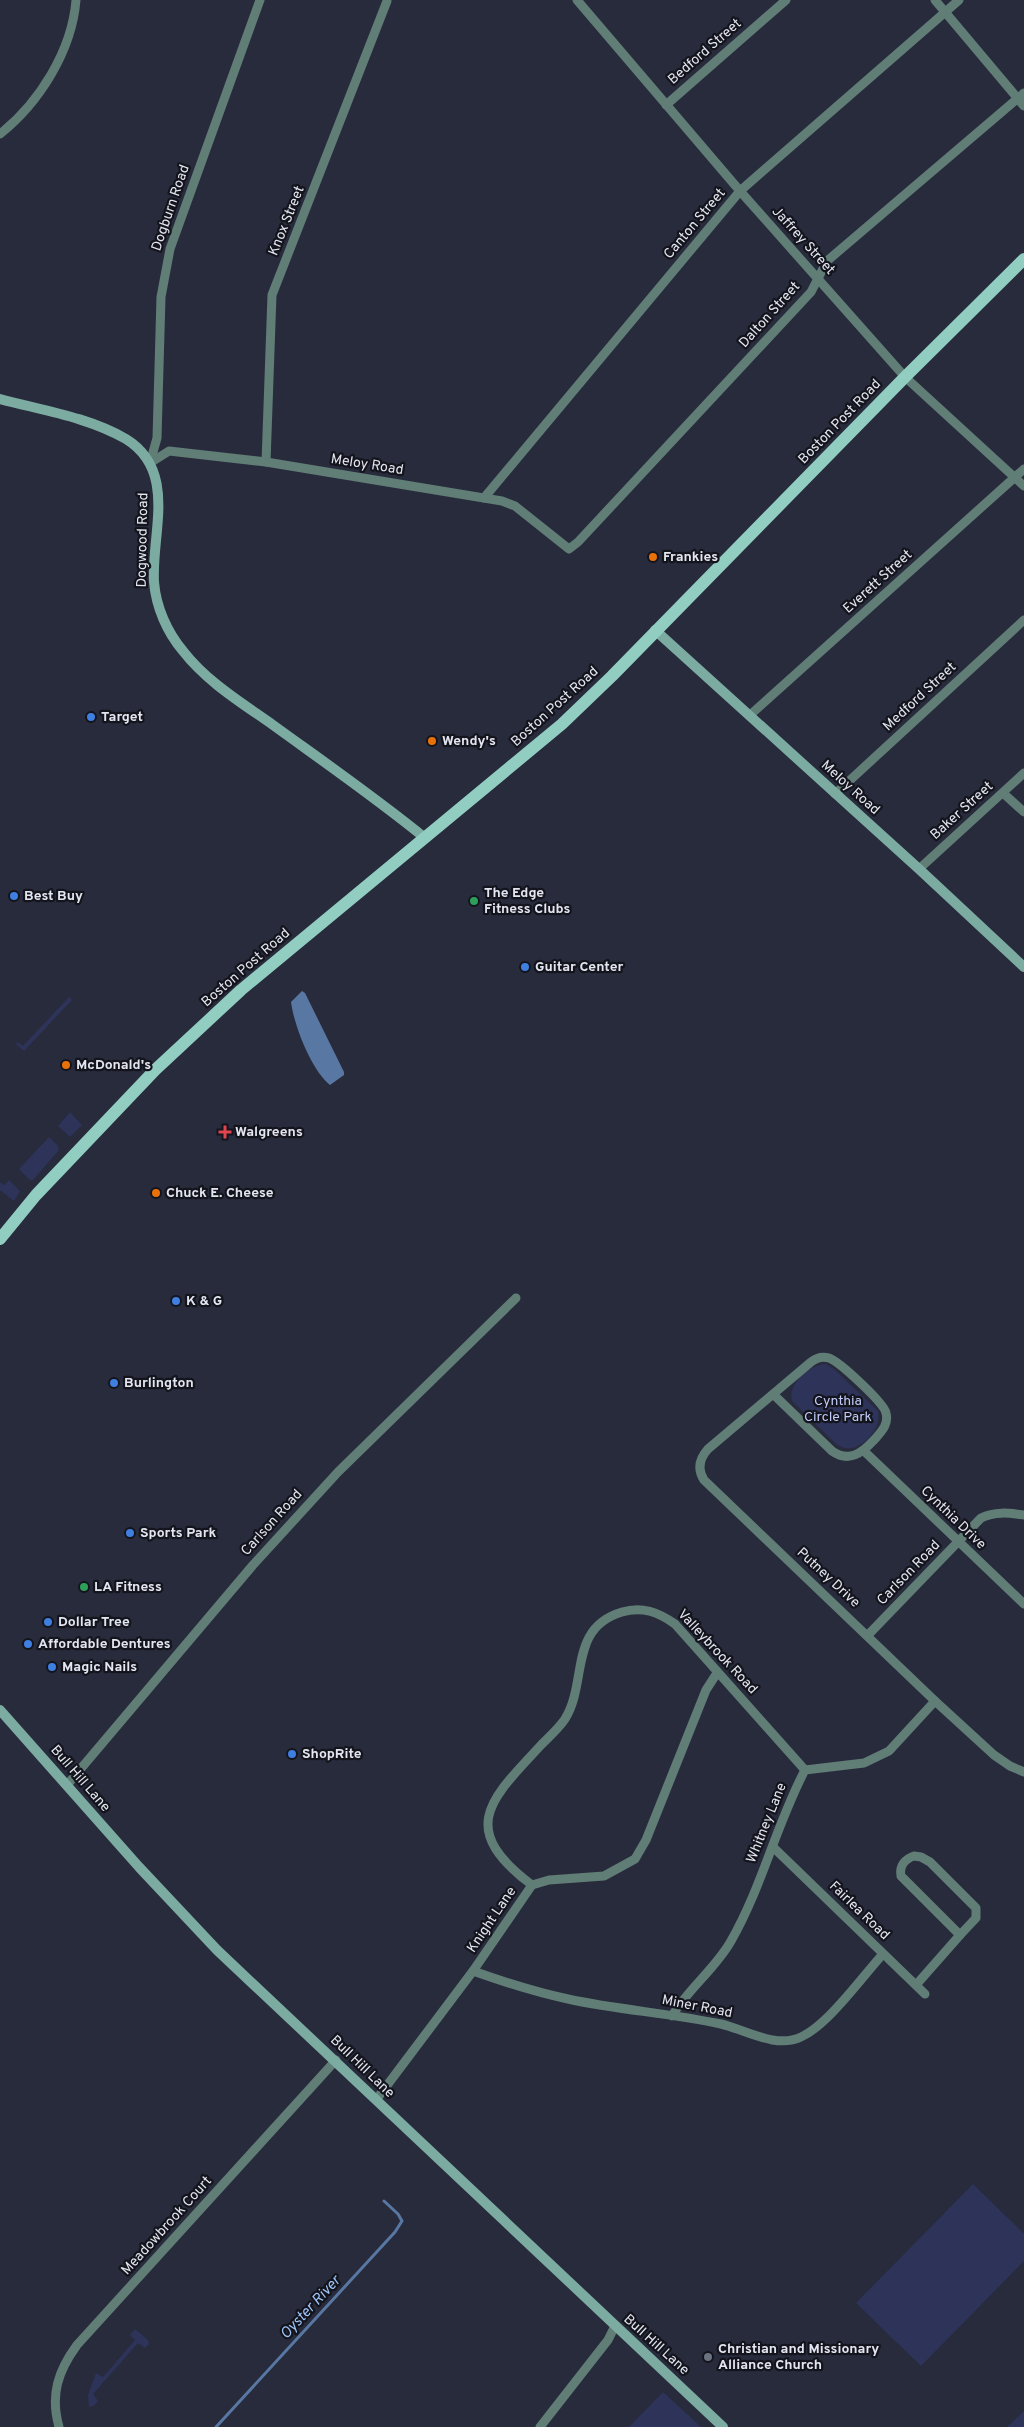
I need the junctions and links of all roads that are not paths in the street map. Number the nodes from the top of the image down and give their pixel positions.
1 (76, 0) edge
2 (260, 0) edge
3 (577, 0) edge
4 (786, 0) edge
5 (935, 0) edge
6 (959, 0) edge
7 (387, 1) edge
8 (945, 12) junction
9 (1021, 96) edge
10 (666, 105) junction
11 (1024, 106) edge
12 (0, 134) edge
13 (740, 191) junction
14 (1024, 259) edge
15 (818, 278) junction
16 (905, 377) junction
17 (0, 399) edge
18 (266, 462) junction
19 (150, 463) junction
20 (1024, 469) edge
21 (1015, 477) junction
22 (1024, 486) edge
23 (484, 498) junction
24 (568, 549) joint
25 (1024, 620) edge
26 (655, 630) junction
27 (750, 715) junction
28 (1024, 774) edge
29 (1003, 793) junction
30 (835, 794) junction
31 (1024, 812) edge
32 (425, 838) junction
33 (919, 869) junction
34 (1024, 967) edge
35 (0, 1239) edge
36 (516, 1298) dead end
37 (773, 1394) junction
38 (864, 1451) junction
39 (1024, 1515) edge
40 (957, 1542) junction
41 (1024, 1604) edge
42 (868, 1635) junction
43 (717, 1673) junction
44 (935, 1701) junction
45 (0, 1710) edge
46 (805, 1770) junction
47 (1024, 1772) edge
48 (67, 1785) junction
49 (773, 1847) junction
50 (532, 1885) junction
51 (960, 1935) junction
52 (883, 1954) junction
53 (473, 1971) junction
54 (916, 1985) junction
55 (926, 1994) dead end
56 (672, 2016) junction
57 (336, 2060) junction
58 (376, 2100) junction
59 (615, 2326) junction
60 (59, 2427) edge
61 (540, 2427) edge
62 (723, 2427) edge

1 - 12 street
2 - 19 street, Dogburn Road
3 - 10 street, Jaffrey Street
4 - 10 street, Bedford Street
5 - 8 street
6 - 8 street, Canton Street
7 - 18 street, Knox Street
8 - 9 street
8 - 13 street, Canton Street
9 - 11 street
9 - 15 street, Dalton Street
10 - 13 street, Jaffrey Street
13 - 15 street, Jaffrey Street
13 - 23 street, Canton Street
14 - 16 main road, Boston Post Road
15 - 16 street, Jaffrey Street
15 - 24 street, Dalton Street
16 - 21 street, Jaffrey Street
16 - 26 main road, Boston Post Road
17 - 19 main road, Dogwood Road
18 - 19 street, Meloy Road
18 - 23 street, Meloy Road
19 - 32 main road, Dogwood Road
20 - 21 street, Everett Street
21 - 22 street, Jaffrey Street
21 - 27 street, Everett Street
23 - 24 street, Meloy Road
25 - 30 street, Medford Street
26 - 27 main road, Meloy Road
26 - 32 main road, Boston Post Road
27 - 30 main road, Meloy Road
28 - 29 street, Baker Street
29 - 31 street
29 - 33 street, Baker Street
30 - 33 main road, Meloy Road
32 - 35 main road, Boston Post Road
33 - 34 main road, Meloy Road
36 - 48 street, Carlson Road
37 - 38 street
37 - 38 street, Putney Drive
37 - 42 street, Putney Drive
38 - 40 street, Cynthia Drive
39 - 40 street, Carlson Road
40 - 41 street, Cynthia Drive
40 - 42 street, Carlson Road
42 - 44 street, Putney Drive
43 - 46 street, Valleybrook Road
43 - 50 street, Knight Lane
43 - 50 street, Valleybrook Road
44 - 46 street
44 - 47 street, Putney Drive
45 - 48 main road, Bull Hill Lane
46 - 49 street, Whitney Lane
48 - 57 main road, Bull Hill Lane
49 - 52 street, Fairlea Road
49 - 56 street, Whitney Lane
50 - 53 street, Knight Lane
51 - 51 street
51 - 54 street
52 - 54 street, Fairlea Road
52 - 56 street, Miner Road
53 - 56 street, Miner Road
53 - 58 street, Knight Lane
54 - 55 street, Fairlea Road
57 - 58 main road, Bull Hill Lane
57 - 60 street, Meadowbrook Court
58 - 59 main road, Bull Hill Lane
59 - 61 street
59 - 62 main road, Bull Hill Lane

